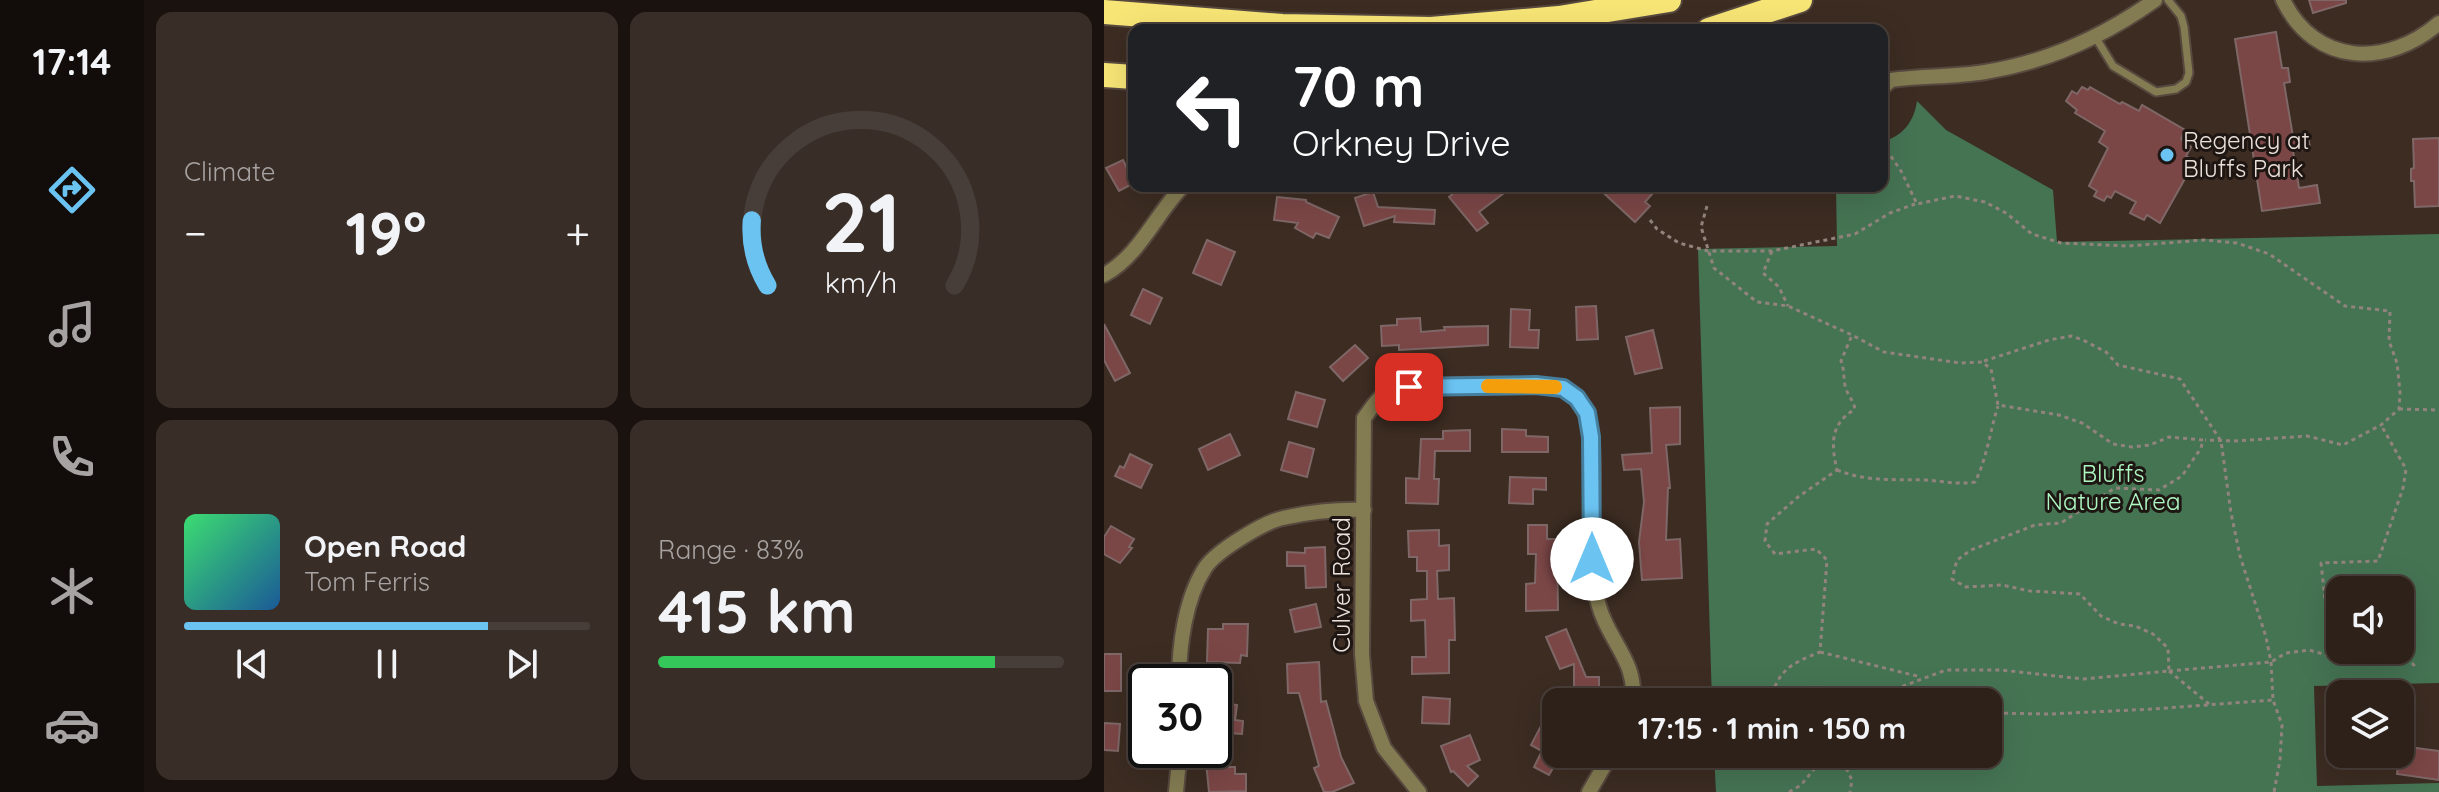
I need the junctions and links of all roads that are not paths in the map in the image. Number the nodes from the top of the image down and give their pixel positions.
1 (1669, 0) edge
2 (1800, 0) edge
3 (2155, 0) edge
4 (2168, 0) edge
5 (2283, 0) edge
6 (1104, 12) edge
7 (2439, 23) edge
8 (1257, 24) edge
9 (1489, 24) edge
10 (1727, 24) edge
11 (2096, 38) junction
12 (1104, 75) edge
13 (1128, 77) edge
14 (1888, 83) edge
15 (1177, 192) edge
16 (1104, 275) edge
17 (1364, 510) junction
18 (1179, 664) edge
19 (1632, 688) edge
20 (1178, 768) edge
21 (1603, 768) edge
22 (1176, 792) edge
23 (1419, 792) edge
24 (1589, 792) edge

1 - 9 highway
2 - 10 highway
3 - 11 street
4 - 11 lane
5 - 7 street
6 - 8 highway
11 - 14 street
12 - 13 highway
15 - 16 street
17 - 18 street
17 - 19 street, Culver Road
17 - 23 street, Culver Road
20 - 22 street
21 - 24 street

